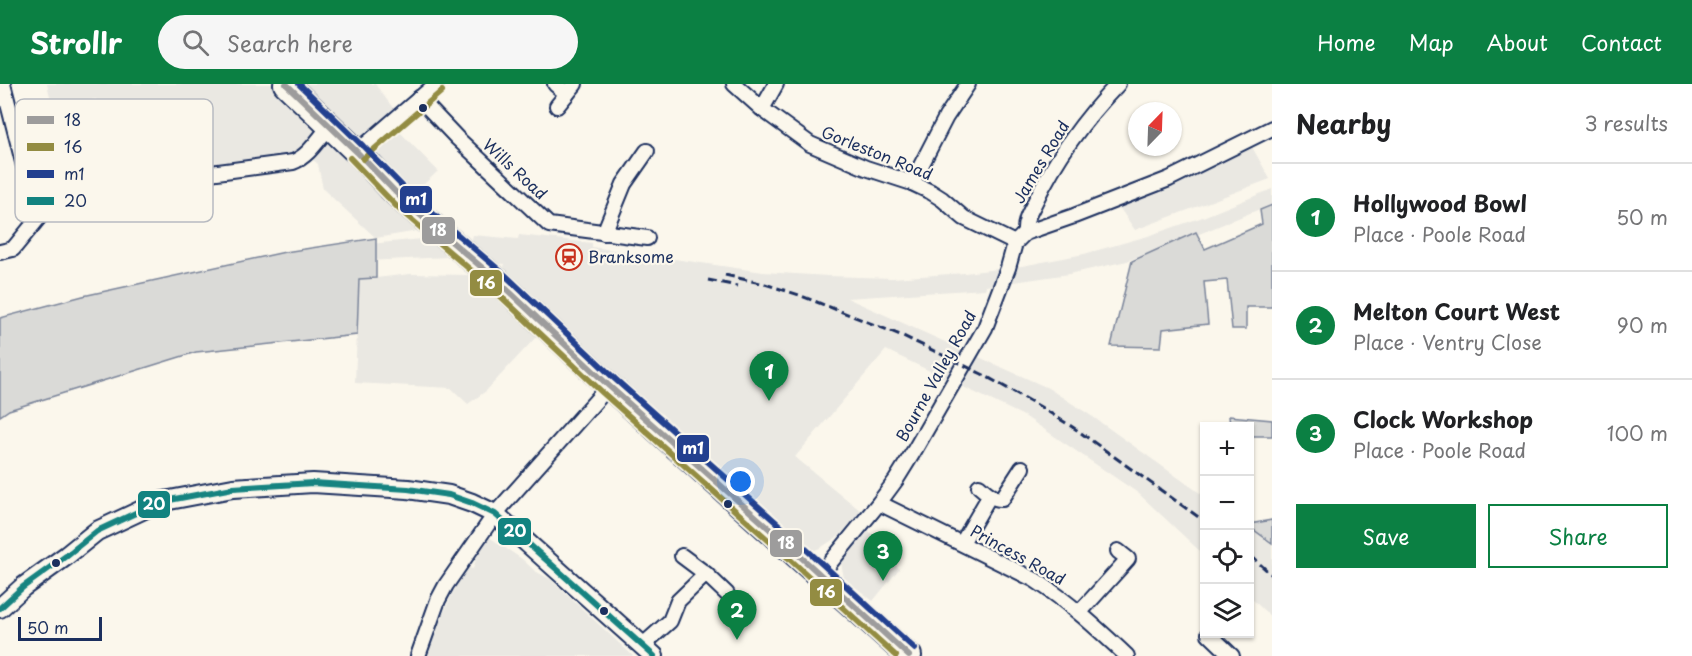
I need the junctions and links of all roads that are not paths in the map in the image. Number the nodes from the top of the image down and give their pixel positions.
1 (3, 84) edge
2 (286, 84) edge
3 (436, 84) edge
4 (555, 84) edge
5 (734, 84) edge
6 (776, 84) edge
7 (968, 84) edge
8 (1118, 84) edge
9 (571, 89) edge
10 (419, 98) junction
11 (557, 106) dead end
12 (762, 109) junction
13 (330, 126) junction
14 (1272, 128) edge
15 (15, 131) edge
16 (647, 151) dead end
17 (357, 152) junction
18 (213, 173) edge
19 (912, 183) junction
20 (35, 222) edge
21 (1024, 232) junction
22 (604, 233) junction
23 (647, 238) dead end
24 (1015, 243) junction
25 (0, 252) edge
26 (609, 386) junction
27 (1022, 468) dead end
28 (879, 503) junction
29 (495, 514) junction
30 (962, 543) junction
31 (682, 556) dead end
32 (1128, 559) dead end
33 (805, 561) junction
34 (706, 574) junction
35 (727, 594) dead end
36 (0, 608) edge
37 (1080, 612) junction
38 (1213, 638) edge
39 (648, 651) edge
40 (418, 656) edge
41 (909, 656) edge
42 (1127, 656) edge
43 (1232, 656) edge

1 - 15 street
2 - 13 highway
3 - 10 street
4 - 9 street
5 - 12 street, Gorleston Road
6 - 12 street
7 - 19 street
8 - 21 street, James Road
9 - 11 street
10 - 17 street
10 - 22 street, Wills Road
12 - 19 street, Gorleston Road
13 - 17 highway
13 - 18 street
14 - 21 street
16 - 22 street
17 - 26 highway
19 - 24 street, Gorleston Road
20 - 25 street
21 - 24 street, Bourne Valley Road
22 - 23 street, Wills Road
24 - 28 street, Bourne Valley Road
26 - 29 street
26 - 33 highway
27 - 30 street
28 - 30 street, Princess Road
28 - 33 street, Bourne Valley Road
29 - 36 street
29 - 39 street
29 - 40 street
30 - 37 street, Princess Road
31 - 34 street
32 - 37 street
33 - 41 highway
34 - 35 street
34 - 39 street
37 - 42 street, Princess Road
38 - 43 street

